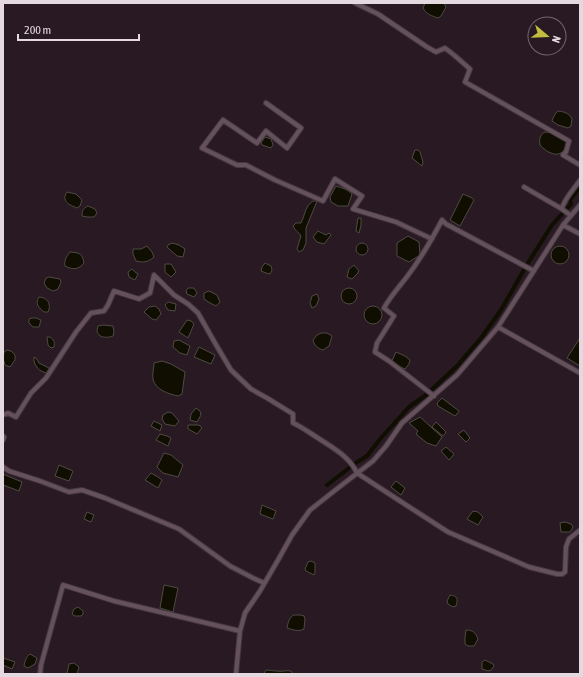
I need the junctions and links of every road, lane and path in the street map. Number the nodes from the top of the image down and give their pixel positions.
1 (355, 3) edge
2 (266, 103) dead end
3 (580, 165) edge
4 (580, 180) edge
5 (524, 187) dead end
6 (580, 205) edge
7 (562, 209) junction
8 (570, 215) junction
9 (563, 225) junction
10 (580, 234) edge
11 (432, 239) junction
12 (534, 271) junction
13 (498, 327) junction
14 (580, 373) edge
15 (433, 395) junction
16 (3, 415) edge
17 (3, 436) edge
18 (3, 440) edge
19 (3, 467) edge
20 (357, 473) junction
21 (580, 530) edge
22 (263, 583) junction
23 (240, 631) junction
24 (40, 674) edge
25 (236, 674) edge

1 - 3 street
2 - 11 street
4 - 7 street
5 - 7 street
6 - 8 street
7 - 8 street
8 - 9 street
9 - 10 street
9 - 12 street
11 - 12 street
11 - 15 street
12 - 13 street
13 - 14 street
13 - 15 street
15 - 20 street
16 - 20 street
17 - 18 street
19 - 22 street
20 - 21 street
20 - 22 street
22 - 23 street
23 - 24 street
23 - 25 street

